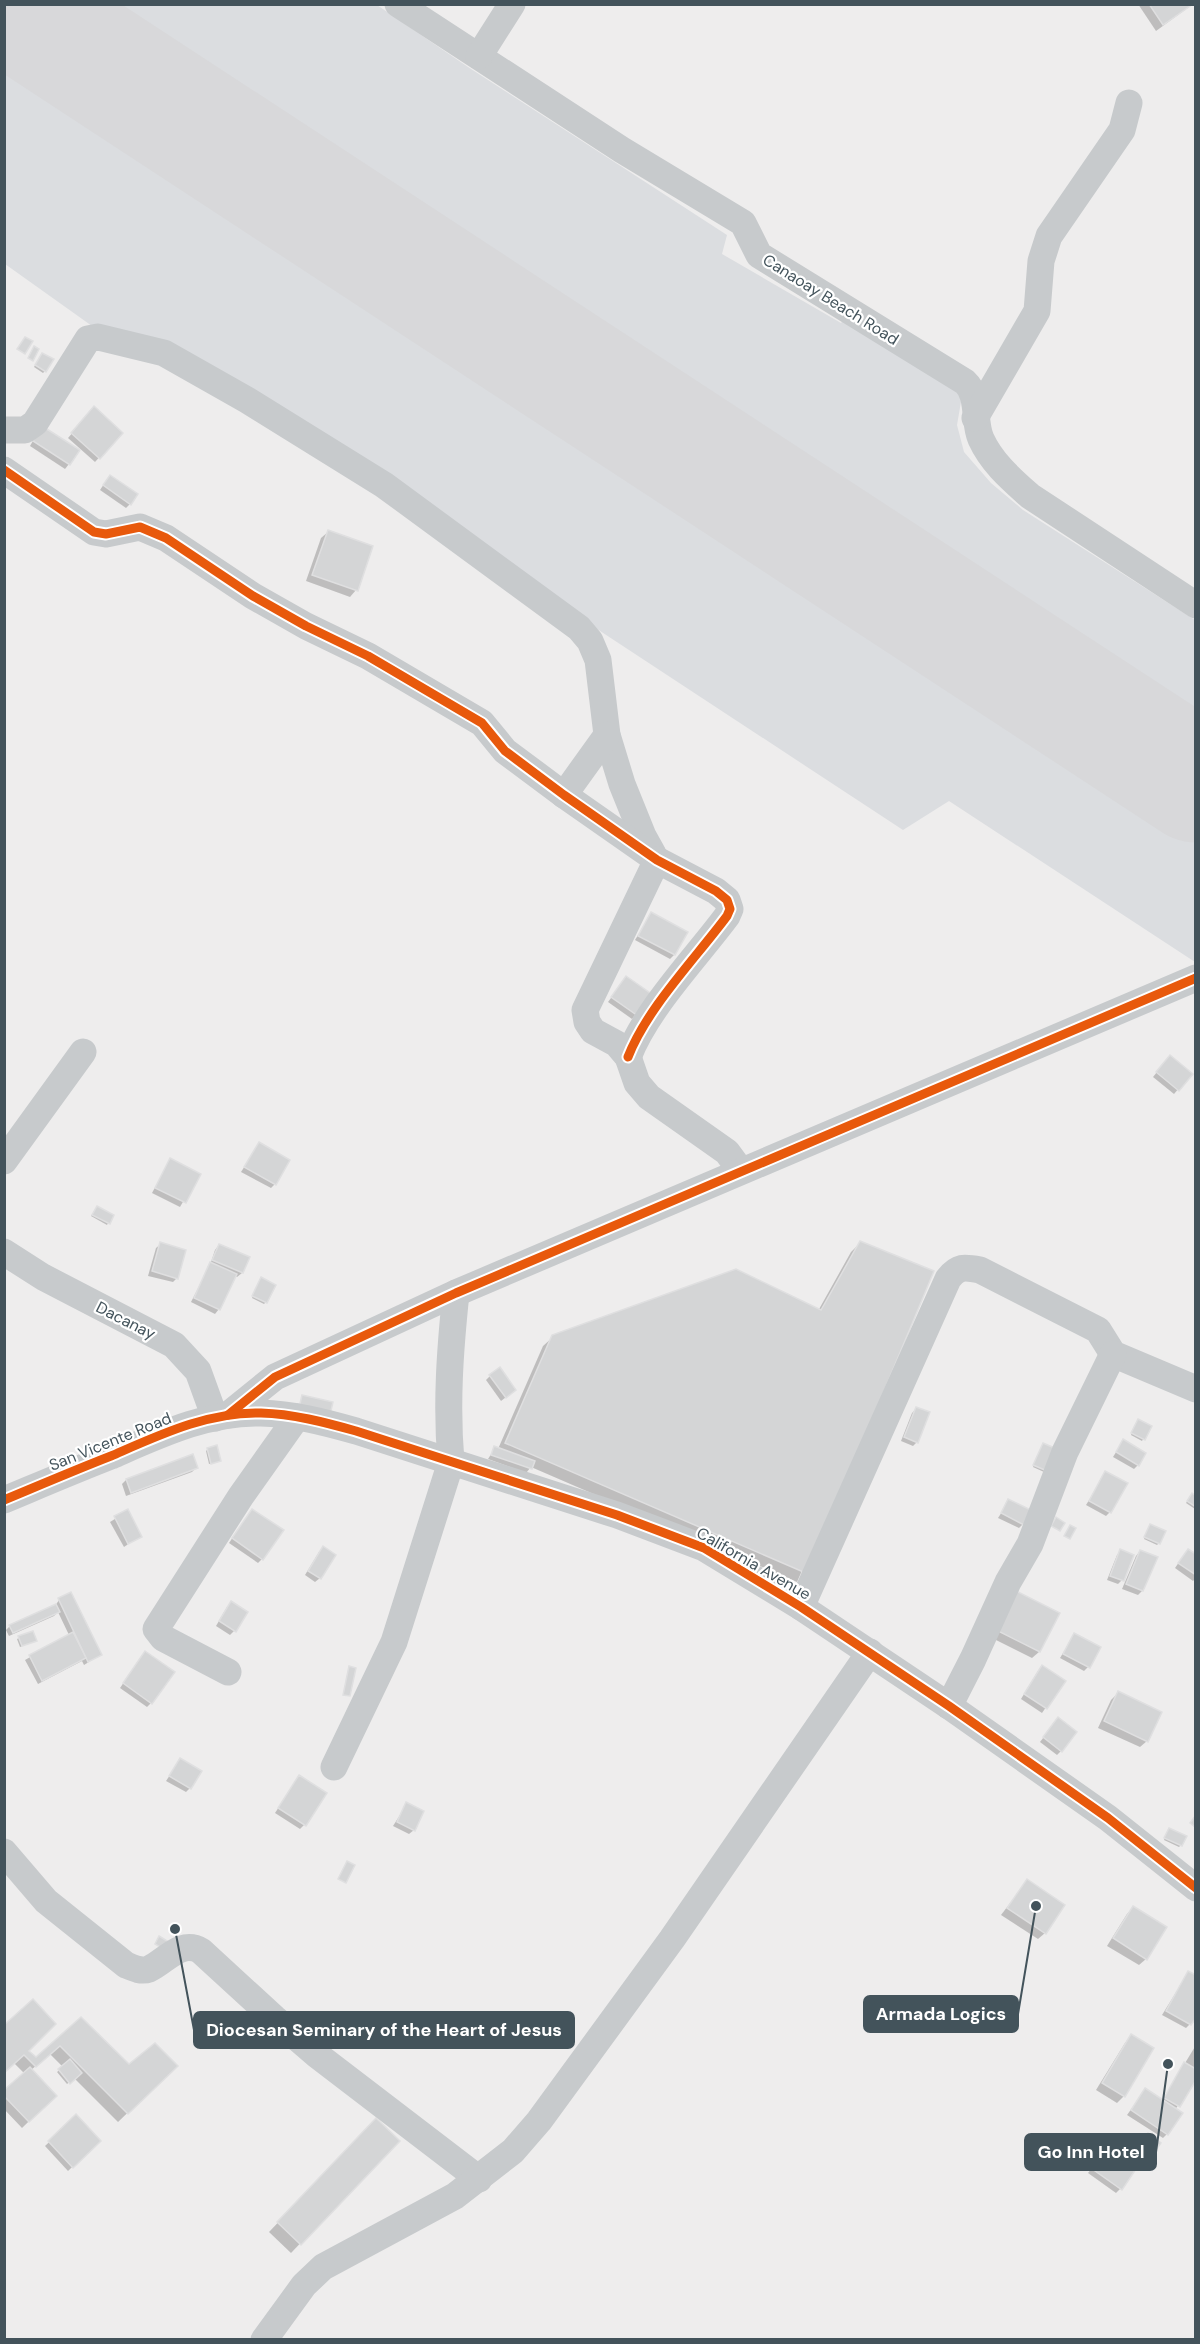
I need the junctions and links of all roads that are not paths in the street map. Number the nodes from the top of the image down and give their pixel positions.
1 (398, 4) edge
2 (512, 4) edge
3 (479, 56) junction
4 (1129, 103) dead end
5 (975, 418) junction
6 (4, 430) edge
7 (4, 470) edge
8 (1196, 605) edge
9 (607, 735) junction
10 (564, 795) junction
11 (657, 860) junction
12 (1196, 978) edge
13 (83, 1053) dead end
14 (628, 1057) junction
15 (4, 1161) edge
16 (741, 1171) junction
17 (4, 1252) edge
18 (456, 1293) junction
19 (1113, 1354) junction
20 (1196, 1389) edge
21 (221, 1417) junction
22 (297, 1417) junction
23 (451, 1462) junction
24 (4, 1500) edge
25 (801, 1607) junction
26 (870, 1652) junction
27 (228, 1672) dead end
28 (949, 1706) junction
29 (334, 1767) dead end
30 (4, 1852) edge
31 (1196, 1888) edge
32 (479, 2179) junction
33 (264, 2340) edge

1 - 3 street, Canaoay Beach Road
2 - 3 street
3 - 5 street, Canaoay Beach Road
4 - 5 street
5 - 8 street, Canaoay Beach Road
6 - 9 street
7 - 10 street
9 - 10 street
9 - 11 street
10 - 11 street
11 - 14 street
11 - 14 street
12 - 16 street
13 - 15 street
14 - 16 street
16 - 18 street
17 - 21 street, Dacanay
18 - 21 street
18 - 23 street
19 - 20 street
19 - 25 street
19 - 28 street
21 - 22 street, California Avenue
21 - 24 street, San Vicente Road
22 - 23 street, California Avenue
22 - 27 street
23 - 25 street, California Avenue
23 - 29 street
25 - 26 street, California Avenue
26 - 28 street, California Avenue
26 - 32 street
28 - 31 street, California Avenue
30 - 32 street
32 - 33 street

